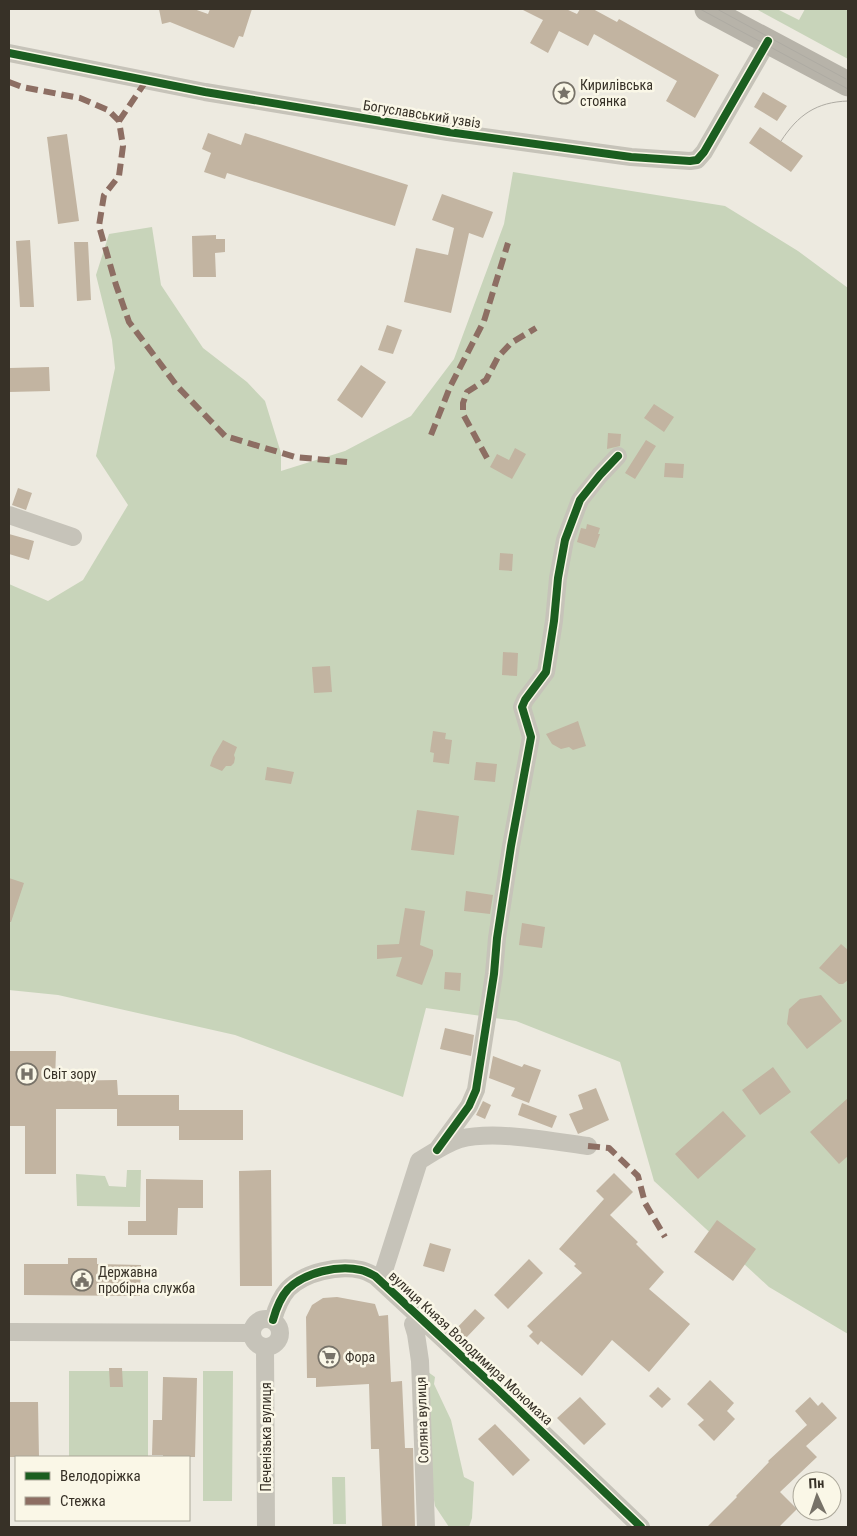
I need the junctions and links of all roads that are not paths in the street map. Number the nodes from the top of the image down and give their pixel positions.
1 (708, 9) edge
2 (768, 41) junction
3 (9, 53) edge
4 (848, 84) edge
5 (618, 456) dead end
6 (9, 515) edge
7 (73, 537) dead end
8 (588, 1146) dead end
9 (437, 1150) junction
10 (381, 1280) junction
11 (421, 1317) junction
12 (273, 1320) junction
13 (9, 1332) edge
14 (251, 1333) junction
15 (265, 1347) junction
16 (266, 1527) edge
17 (426, 1527) edge
18 (641, 1527) edge

1 - 2 main road
2 - 3 street, Богуславський узвіз
2 - 4 main road
5 - 9 street
6 - 7 street
8 - 9 street
9 - 10 street
10 - 11 street, вулиця Князя Володимира Мономаха
10 - 12 street, вулиця Князя Володимира Мономаха
11 - 17 street, Соляна вулиця
11 - 18 street, вулиця Князя Володимира Мономаха
12 - 14 street
12 - 15 street
13 - 14 street
14 - 15 street
15 - 16 street, Печенізька вулиця

